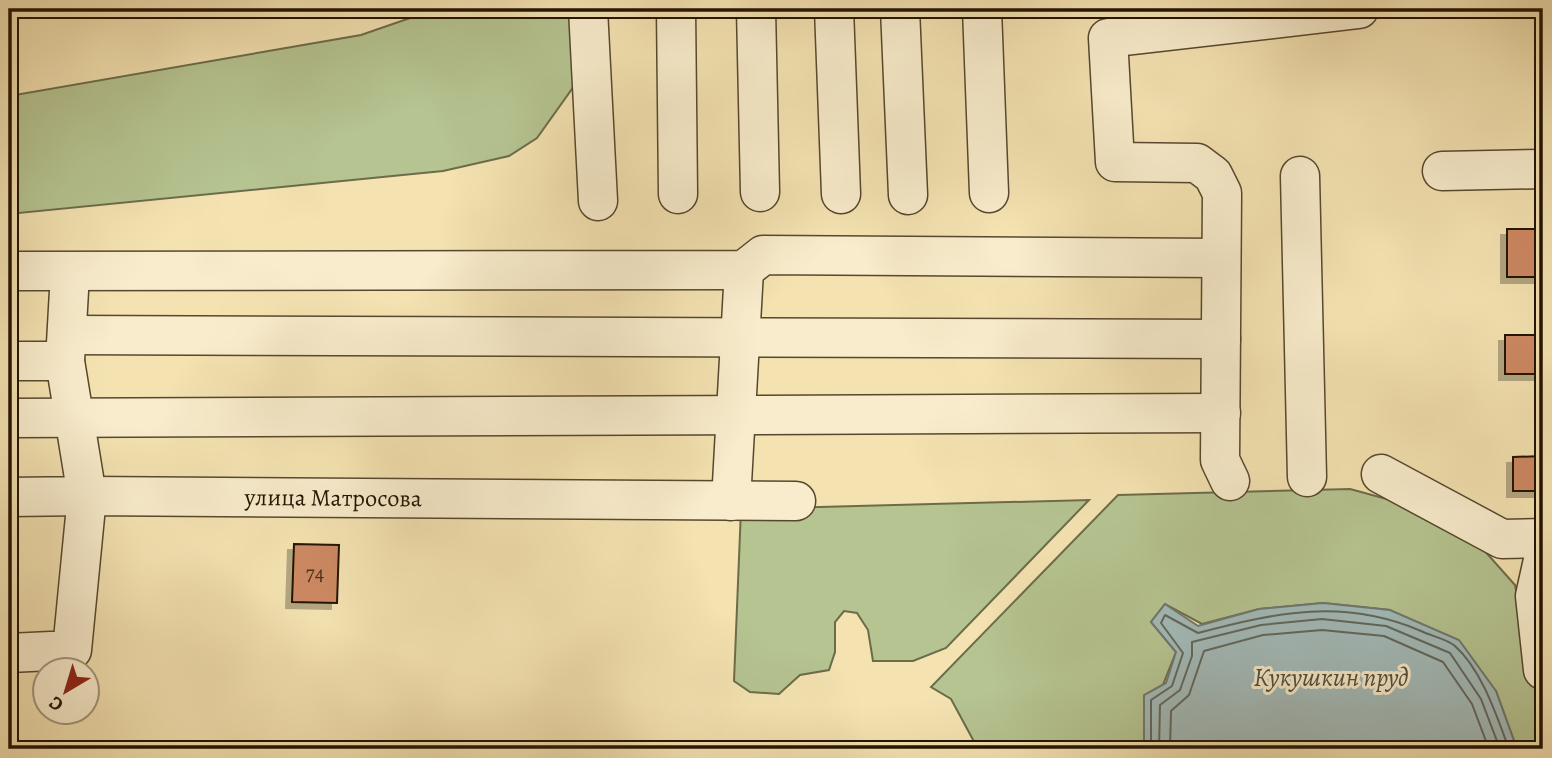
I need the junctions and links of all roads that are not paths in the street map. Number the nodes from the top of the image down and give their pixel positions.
1 (588, 9) edge
2 (676, 9) edge
3 (756, 9) edge
4 (834, 9) edge
5 (900, 9) edge
6 (982, 9) edge
7 (1359, 9) edge
8 (1108, 23) edge
9 (1543, 169) edge
10 (1442, 172) dead end
11 (1300, 176) dead end
12 (760, 192) dead end
13 (989, 193) dead end
14 (678, 194) dead end
15 (841, 194) dead end
16 (908, 195) dead end
17 (598, 201) dead end
18 (1221, 258) junction
19 (744, 270) junction
20 (9, 271) edge
21 (70, 273) junction
22 (741, 337) junction
23 (1221, 339) junction
24 (66, 348) junction
25 (9, 361) edge
26 (1221, 413) junction
27 (736, 415) junction
28 (9, 418) edge
29 (74, 418) junction
30 (1381, 474) dead end
31 (1307, 477) dead end
32 (1230, 481) dead end
33 (87, 496) junction
34 (9, 497) edge
35 (731, 501) junction
36 (796, 501) dead end
37 (1543, 538) edge
38 (1502, 539) junction
39 (1539, 578) edge
40 (9, 653) edge
41 (1543, 670) edge

1 - 17 street
2 - 14 street
3 - 12 street
4 - 15 street
5 - 16 street
6 - 13 street
7 - 8 street
8 - 18 street
9 - 10 street
11 - 31 street
18 - 19 street
18 - 23 street
19 - 21 street
19 - 22 street
20 - 21 street
21 - 24 street
22 - 23 street
22 - 24 street
22 - 27 street
23 - 26 street
24 - 25 street
24 - 29 street
26 - 27 street
26 - 32 street
27 - 29 street
27 - 35 street
28 - 29 street
29 - 33 street
30 - 38 street
33 - 34 street, улица Матросова
33 - 35 street, улица Матросова
33 - 40 street
35 - 36 street, улица Матросова
37 - 38 street
38 - 39 street
39 - 41 street

